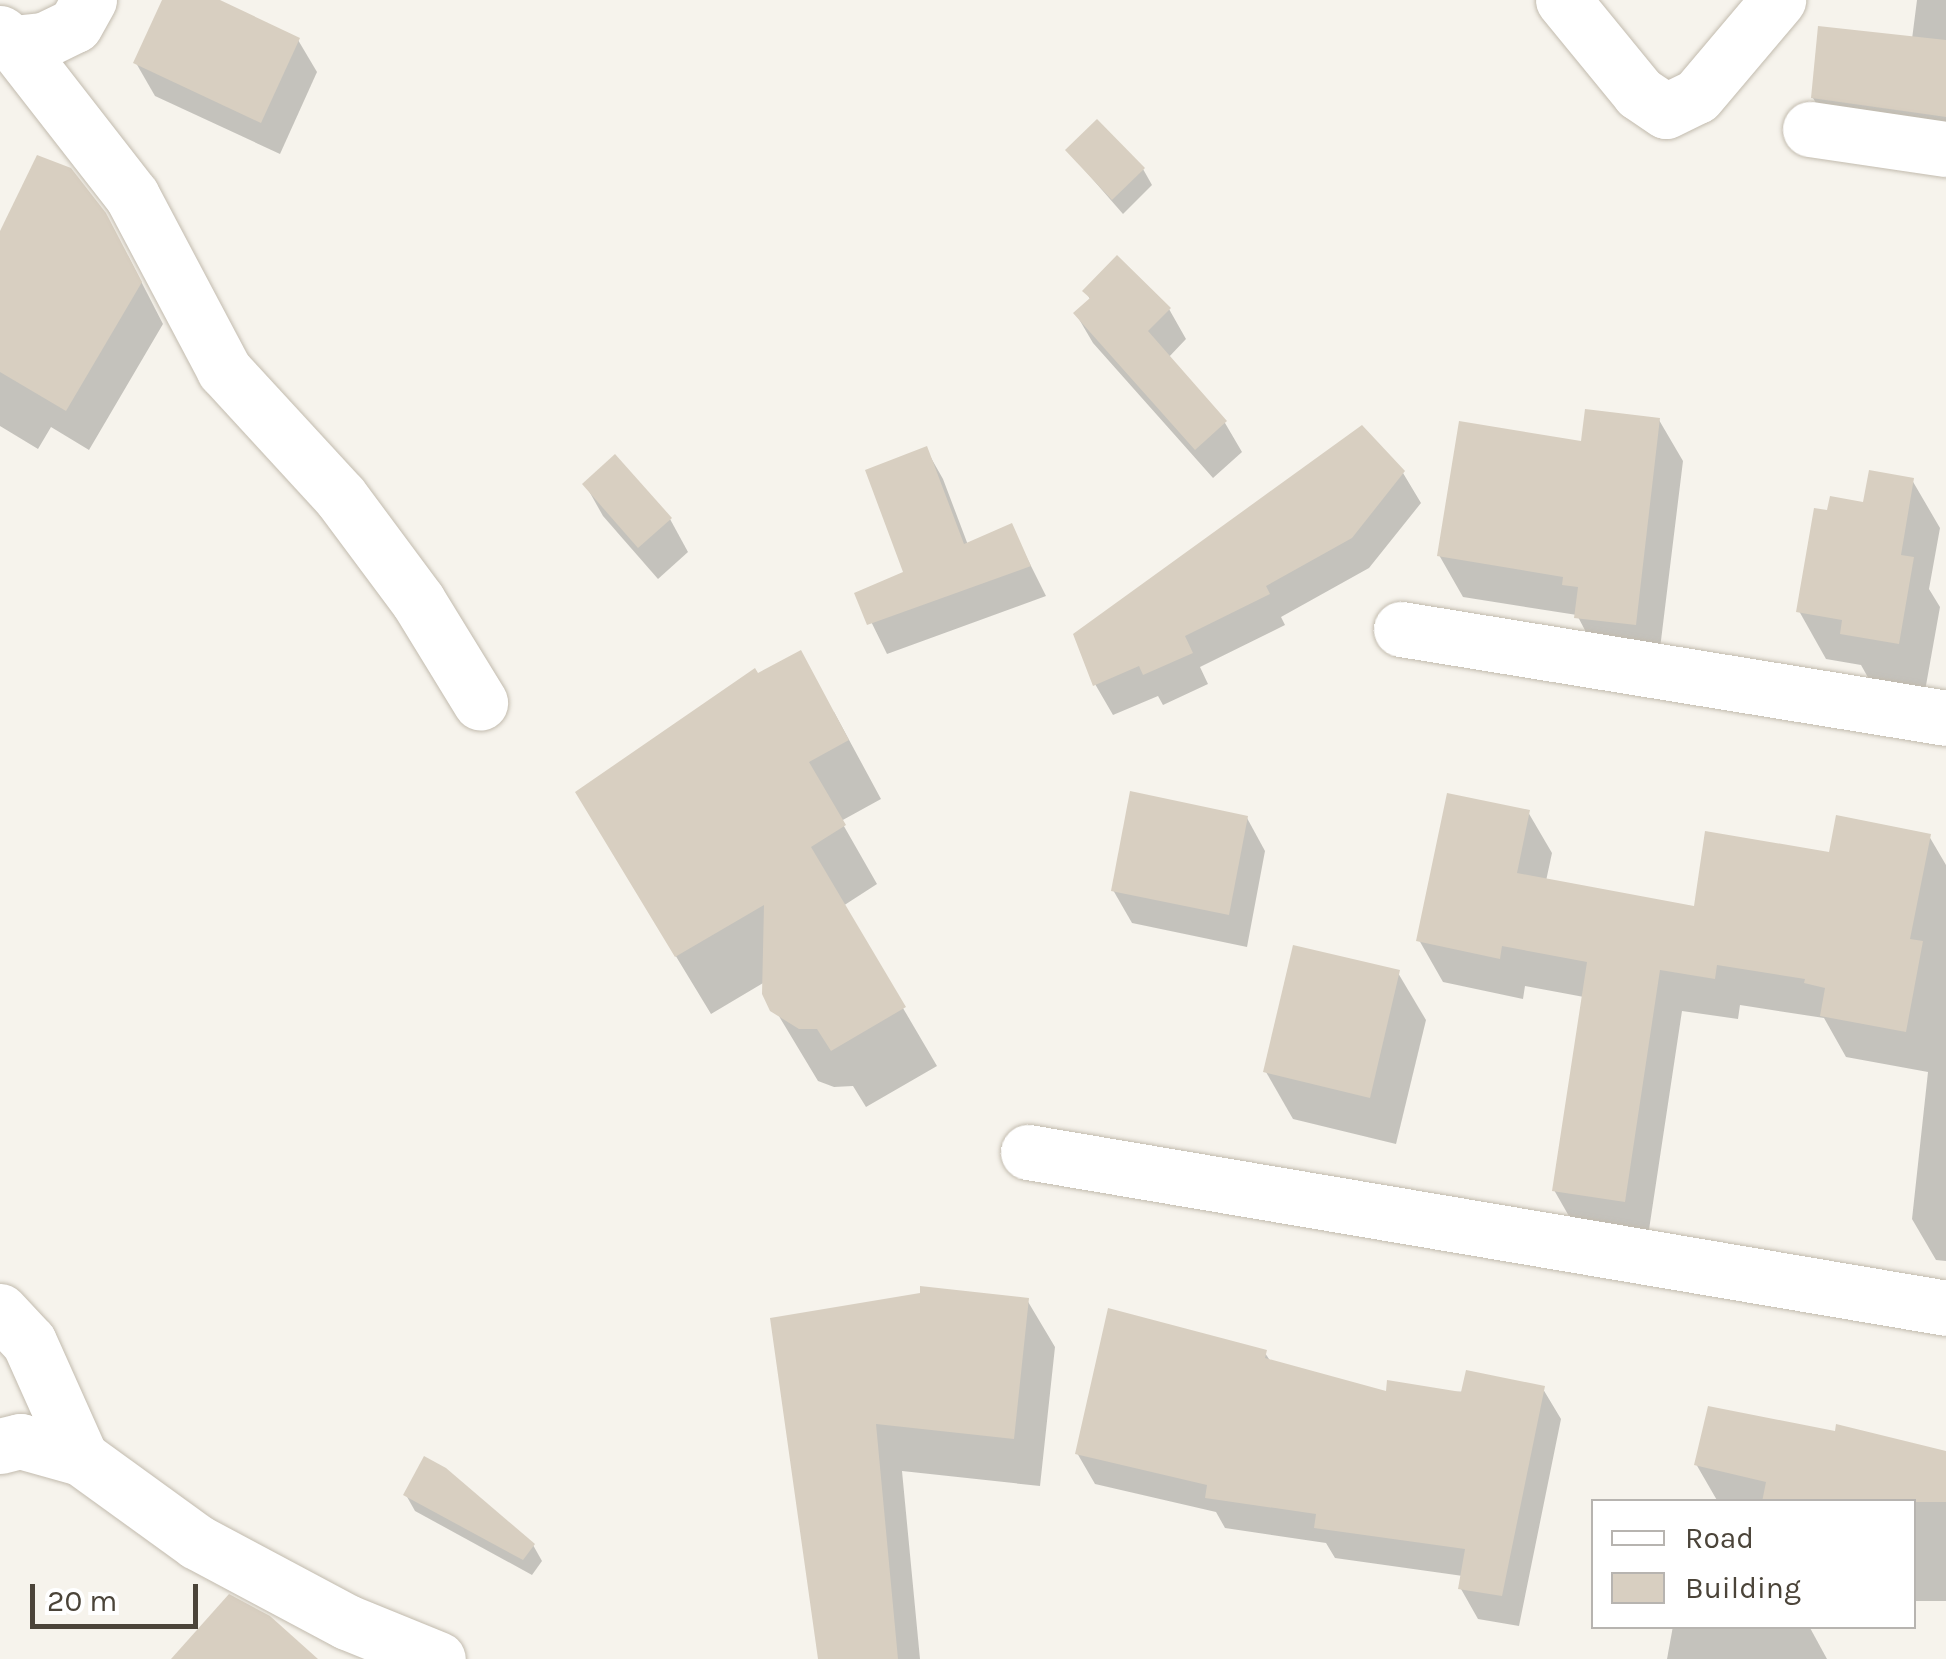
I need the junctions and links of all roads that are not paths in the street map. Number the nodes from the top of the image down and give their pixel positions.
1 (89, 0) edge
2 (1563, 0) edge
3 (1778, 0) edge
4 (7, 38) edge
5 (1810, 129) dead end
6 (1946, 149) edge
7 (1401, 629) dead end
8 (480, 702) dead end
9 (1946, 718) edge
10 (1028, 1152) dead end
11 (1946, 1308) edge
12 (0, 1312) edge
13 (0, 1446) edge
14 (81, 1458) junction
15 (438, 1659) edge

1 - 4 street
2 - 3 street
4 - 8 street
5 - 6 street
7 - 9 street
10 - 11 street
12 - 14 street
13 - 14 street
14 - 15 street

